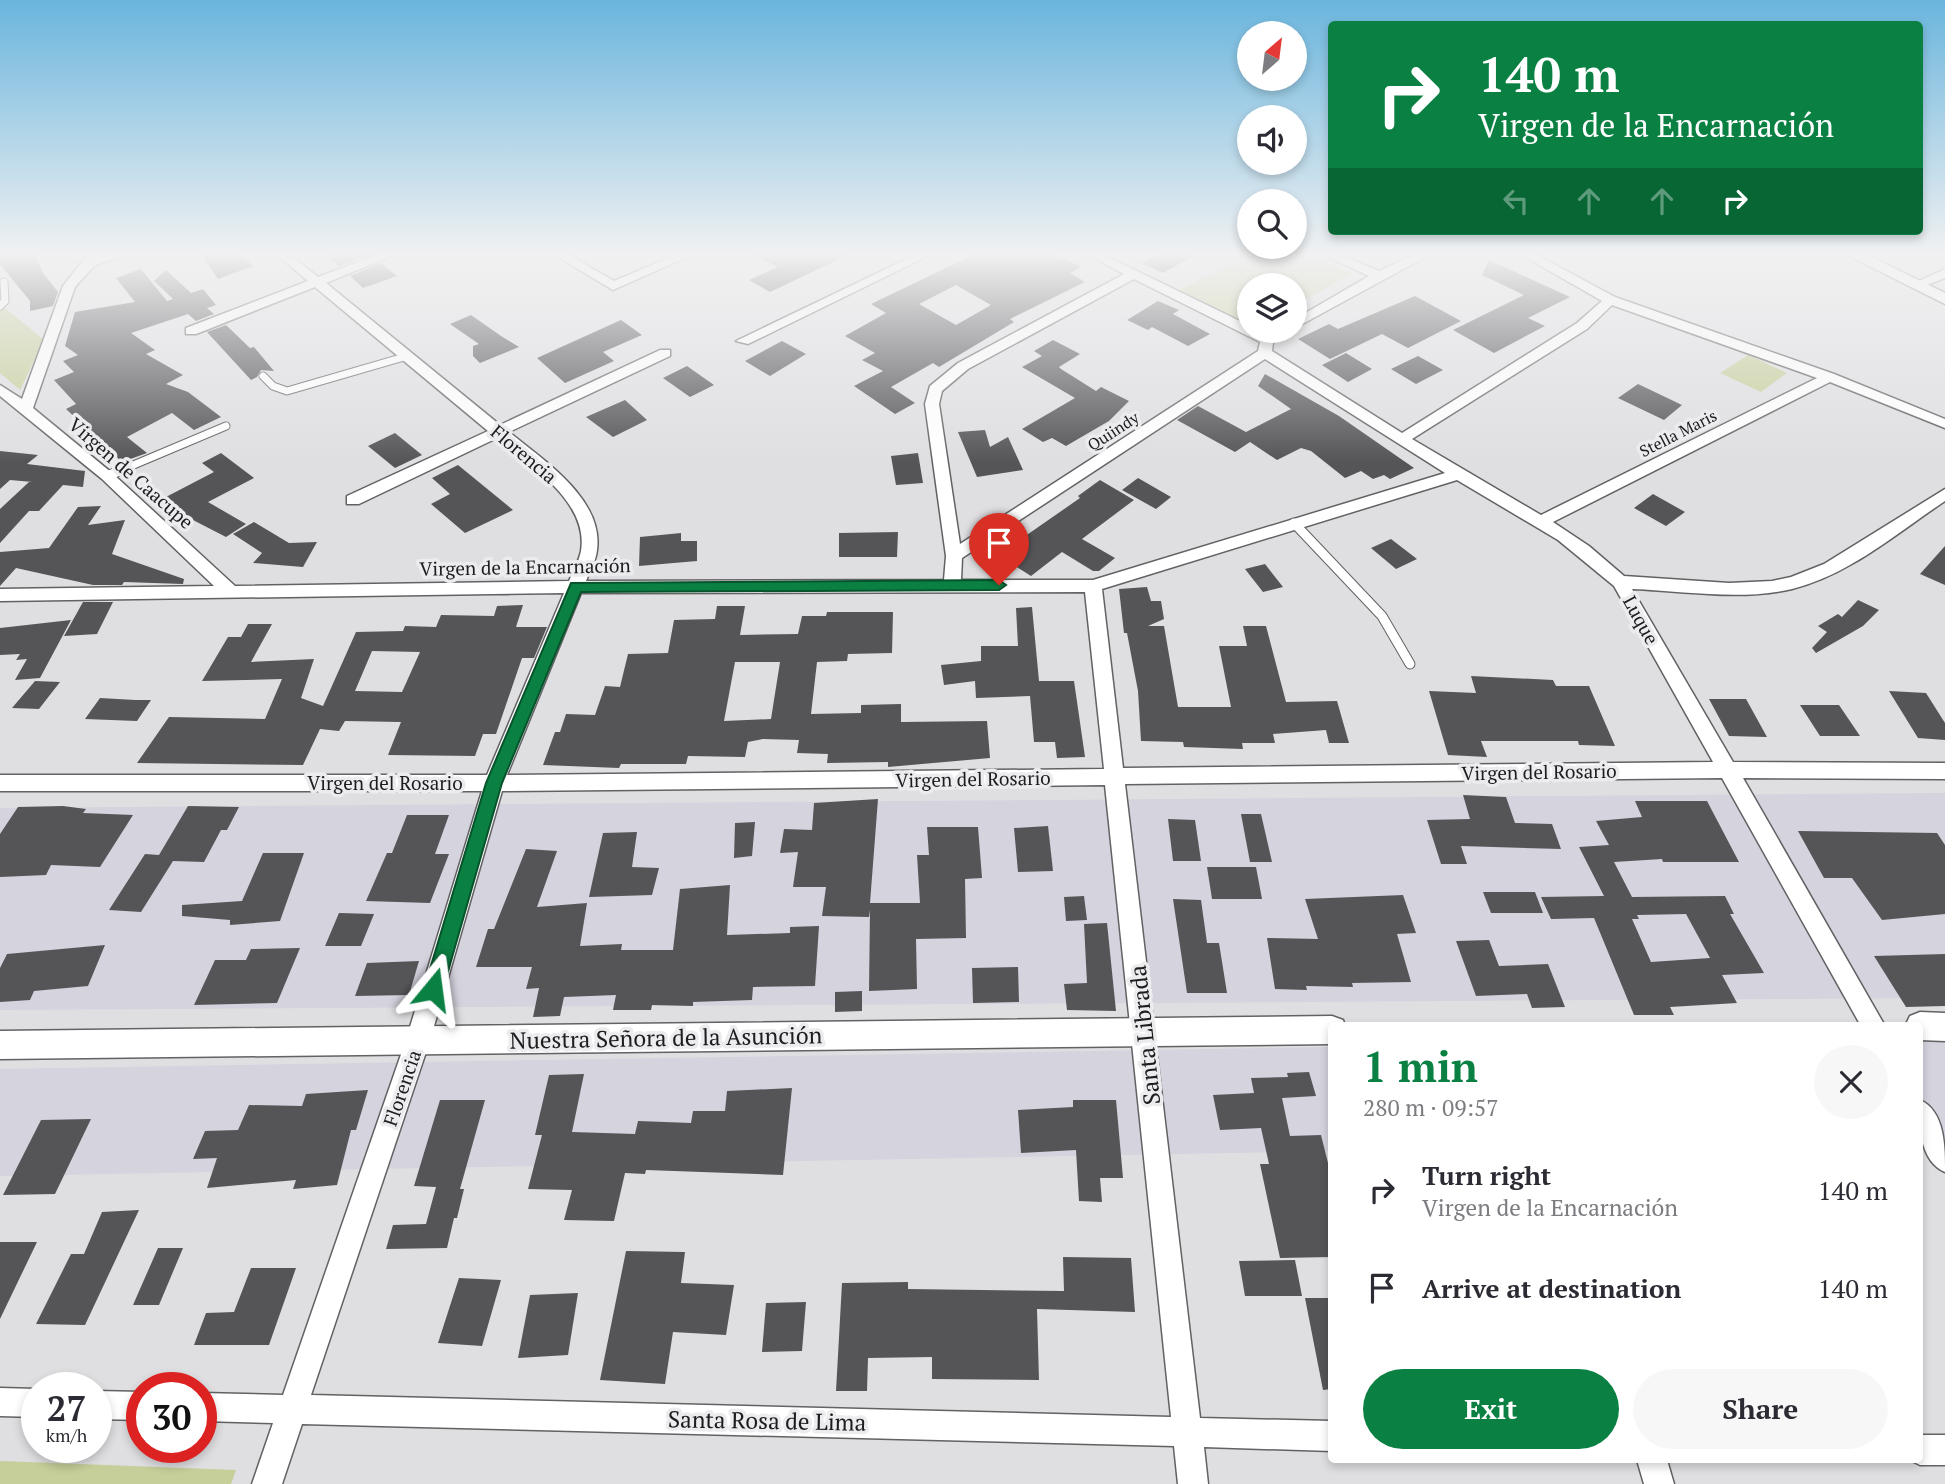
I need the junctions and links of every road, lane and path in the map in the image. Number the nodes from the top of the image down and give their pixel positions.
1 (56, 323) edge
2 (210, 323) edge
3 (366, 323) edge
4 (780, 323) edge
5 (1042, 323) edge
6 (1224, 323) edge
7 (1585, 323) edge
8 (1676, 323) edge
9 (191, 331) dead end
10 (743, 341) dead end
11 (1270, 343) edge
12 (1266, 346) junction
13 (665, 353) dead end
14 (404, 356) junction
15 (263, 376) dead end
16 (1829, 377) junction
17 (6, 394) edge
18 (25, 410) junction
19 (0, 411) edge
20 (1945, 424) edge
21 (226, 426) dead end
22 (496, 431) junction
23 (1404, 438) junction
24 (1458, 474) junction
25 (107, 476) junction
26 (1945, 494) edge
27 (353, 500) dead end
28 (1542, 521) junction
29 (1294, 523) junction
30 (954, 555) junction
31 (1620, 582) junction
32 (952, 584) junction
33 (1093, 586) junction
34 (576, 587) junction
35 (231, 592) junction
36 (0, 595) edge
37 (1409, 664) dead end
38 (1726, 770) junction
39 (1945, 771) edge
40 (1115, 777) junction
41 (0, 783) edge
42 (494, 783) junction
43 (1872, 1022) edge
44 (1923, 1026) edge
45 (1945, 1027) edge
46 (1328, 1030) edge
47 (1144, 1032) junction
48 (418, 1040) junction
49 (0, 1045) edge
50 (1923, 1118) edge
51 (1945, 1159) edge
52 (0, 1402) edge
53 (21, 1403) edge
54 (217, 1407) edge
55 (293, 1409) junction
56 (1189, 1432) junction
57 (1328, 1436) edge
58 (1923, 1450) edge
59 (1945, 1450) edge
60 (1652, 1463) edge
61 (267, 1484) edge
62 (1193, 1484) edge
63 (1659, 1484) edge

1 - 18 street
2 - 9 street
3 - 14 street, Florencia
4 - 10 street
5 - 30 street
6 - 12 street, Luque
7 - 23 street
8 - 16 street
11 - 12 street, Quiindy
12 - 23 street, Luque
12 - 30 street, Quiindy
13 - 22 street
14 - 15 lane
14 - 22 street, Florencia
16 - 20 street
16 - 28 street, Stella Maris
17 - 18 street, Virgen de Caacupe
17 - 19 street
18 - 25 street, Virgen de Caacupe
21 - 25 lane
22 - 27 street
22 - 34 street, Florencia
23 - 24 street, Luque
24 - 28 street, Luque
24 - 29 street, Virgen de la Encarnación
25 - 35 street, Virgen de Caacupe
26 - 31 street
28 - 31 street, Luque
29 - 33 street, Virgen de la Encarnación
29 - 37 lane
30 - 32 street
31 - 38 street, Luque
32 - 33 street, Virgen de la Encarnación
32 - 34 street, Virgen de la Encarnación
33 - 40 street, Santa Librada
34 - 35 street, Virgen de la Encarnación
34 - 42 street, Florencia
35 - 36 street, Virgen de la Encarnación
38 - 39 street, Virgen del Rosario
38 - 40 street, Virgen del Rosario
38 - 43 street, Luque
40 - 42 street, Virgen del Rosario
40 - 47 street, Santa Librada
41 - 42 street, Virgen del Rosario
42 - 48 street, Florencia
44 - 45 street
46 - 47 street, Nuestra Señora de la Asunción
47 - 48 street, Nuestra Señora de la Asunción
47 - 56 street, Santa Librada
48 - 49 street, Nuestra Señora de la Asunción
48 - 55 street, Florencia
50 - 51 street
52 - 53 street
54 - 55 street, Santa Rosa de Lima
55 - 56 street, Santa Rosa de Lima
55 - 61 street, Florencia
56 - 57 street, Santa Rosa de Lima
56 - 62 street, Santa Librada
58 - 59 street
60 - 63 street

